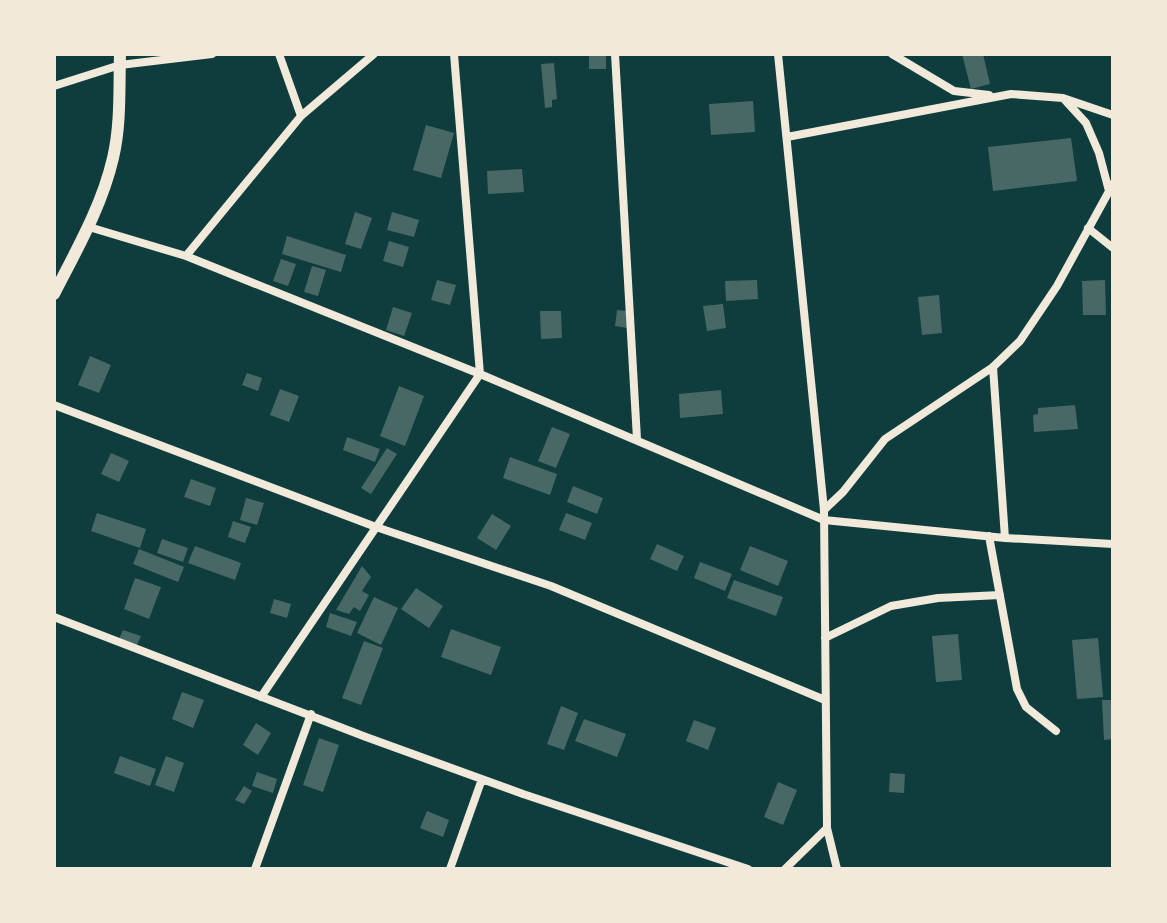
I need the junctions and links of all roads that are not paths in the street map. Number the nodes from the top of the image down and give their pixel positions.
1 (212, 54) edge
2 (279, 54) edge
3 (374, 54) edge
4 (454, 54) edge
5 (615, 54) edge
6 (778, 54) edge
7 (892, 54) edge
8 (120, 60) edge
9 (54, 86) edge
10 (999, 97) junction
11 (1063, 98) junction
12 (1113, 115) edge
13 (301, 116) junction
14 (787, 137) junction
15 (1111, 188) edge
16 (89, 227) junction
17 (1088, 228) junction
18 (1113, 248) edge
19 (186, 256) junction
20 (54, 294) edge
21 (993, 367) junction
22 (480, 374) junction
23 (54, 405) edge
24 (637, 439) junction
25 (824, 515) junction
26 (376, 527) junction
27 (989, 536) junction
28 (1005, 538) junction
29 (1113, 544) edge
30 (1000, 595) junction
31 (54, 617) edge
32 (825, 638) junction
33 (261, 697) junction
34 (825, 700) junction
35 (311, 714) junction
36 (1056, 731) dead end
37 (482, 779) junction
38 (827, 828) junction
39 (255, 869) edge
40 (450, 869) edge
41 (748, 869) edge
42 (785, 869) edge
43 (837, 869) edge

1 - 8 street
2 - 13 street
3 - 13 street
4 - 22 street
5 - 24 street
6 - 14 street
7 - 10 street
8 - 9 street
8 - 16 street
10 - 11 street
10 - 14 street
11 - 12 street
11 - 15 street
13 - 19 street
14 - 25 street
15 - 17 street
16 - 19 street
16 - 20 street
17 - 18 street
17 - 21 street
19 - 22 street
21 - 25 street
21 - 28 street
22 - 24 street
22 - 26 street
23 - 26 street
24 - 25 street
25 - 27 street
25 - 32 street
26 - 33 street
26 - 34 street
27 - 28 street
27 - 30 street
28 - 29 street
30 - 32 street
30 - 36 street
31 - 33 street
32 - 34 street
33 - 35 street
34 - 38 street
35 - 37 street
35 - 39 street
37 - 40 street
37 - 41 street
38 - 42 street
38 - 43 street

